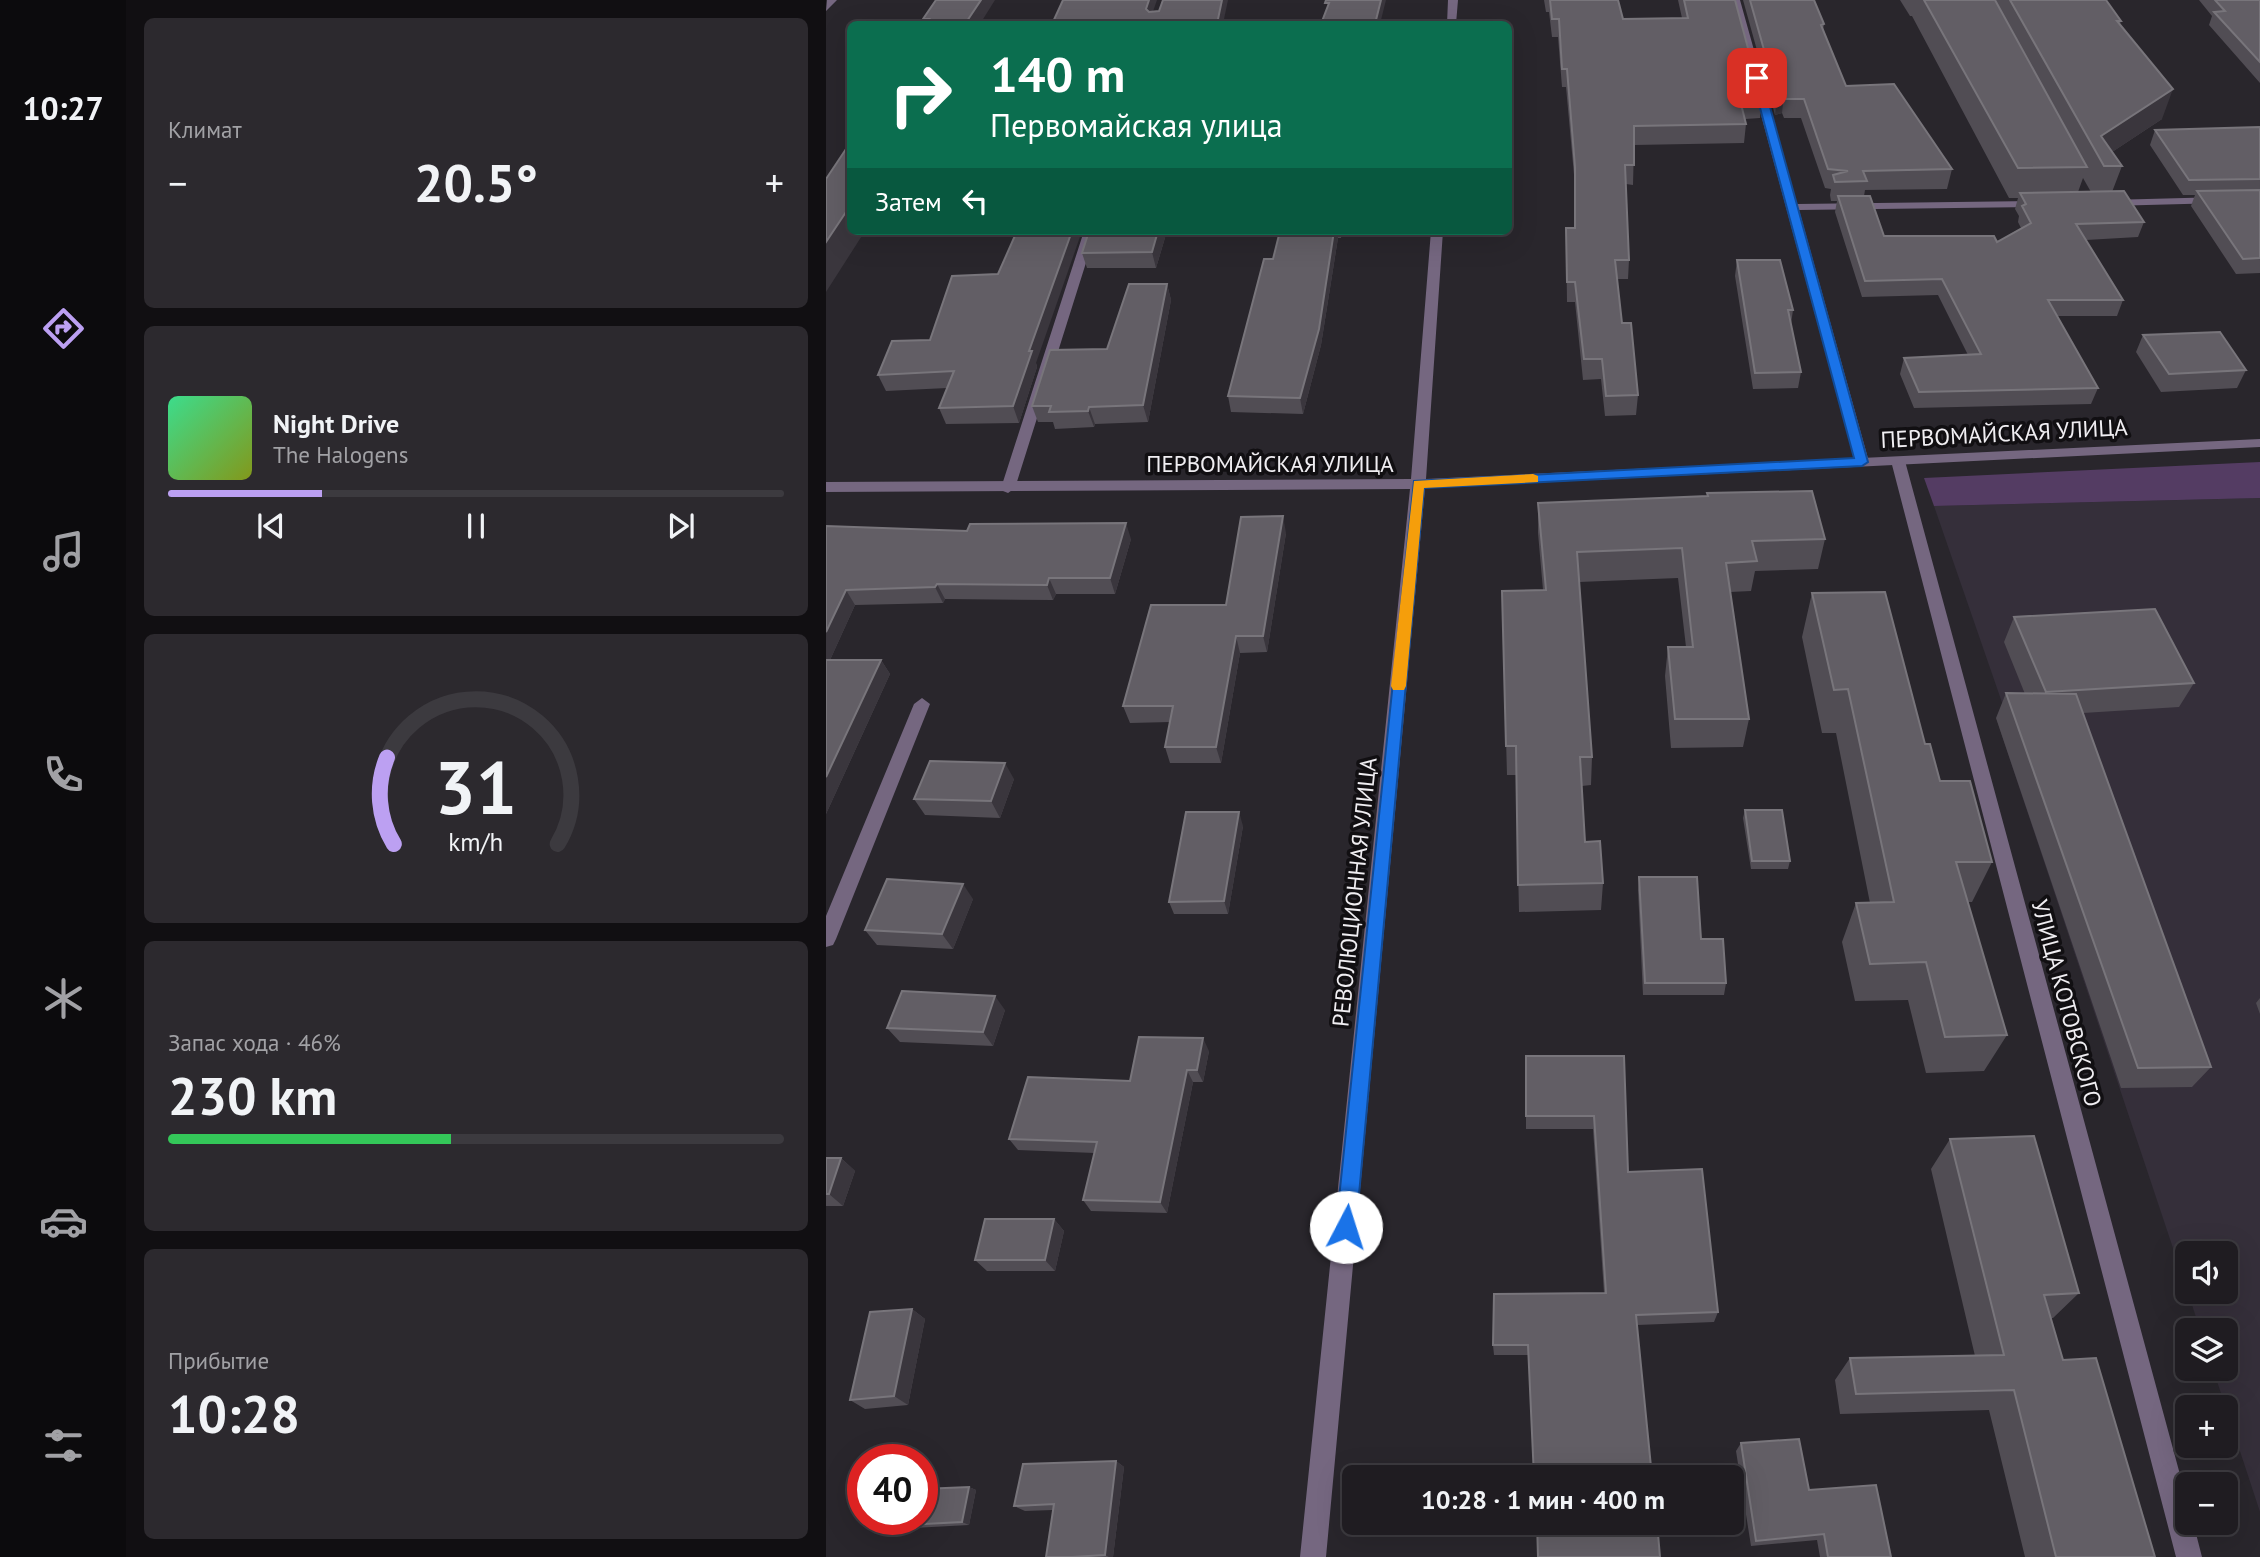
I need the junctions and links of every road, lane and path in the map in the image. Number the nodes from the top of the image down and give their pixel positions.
1 (832, 0) edge
2 (1453, 0) edge
3 (1735, 0) edge
4 (826, 8) edge
5 (1452, 21) edge
6 (2260, 199) edge
7 (2101, 203) edge
8 (2047, 204) edge
9 (1793, 207) junction
10 (1089, 235) edge
11 (1437, 235) edge
12 (2260, 443) edge
13 (1898, 461) junction
14 (1862, 462) junction
15 (1418, 484) junction
16 (826, 487) edge
17 (1008, 488) junction
18 (922, 704) dead end
19 (826, 939) edge
20 (1313, 1557) edge
21 (2189, 1557) edge

1 - 4 street
2 - 5 street
3 - 9 street
6 - 7 street
8 - 9 street
9 - 14 street
10 - 17 street
11 - 15 street, РЕВОЛЮЦИОННАЯ УЛИЦА
12 - 13 street, ПЕРВОМАЙСКАЯ УЛИЦА
13 - 14 street, ПЕРВОМАЙСКАЯ УЛИЦА
13 - 21 street, УЛИЦА КОТОВСКОГО
14 - 15 street, ПЕРВОМАЙСКАЯ УЛИЦА
15 - 17 street, ПЕРВОМАЙСКАЯ УЛИЦА
15 - 20 street, РЕВОЛЮЦИОННАЯ УЛИЦА
16 - 17 street, ПЕРВОМАЙСКАЯ УЛИЦА
18 - 19 street

